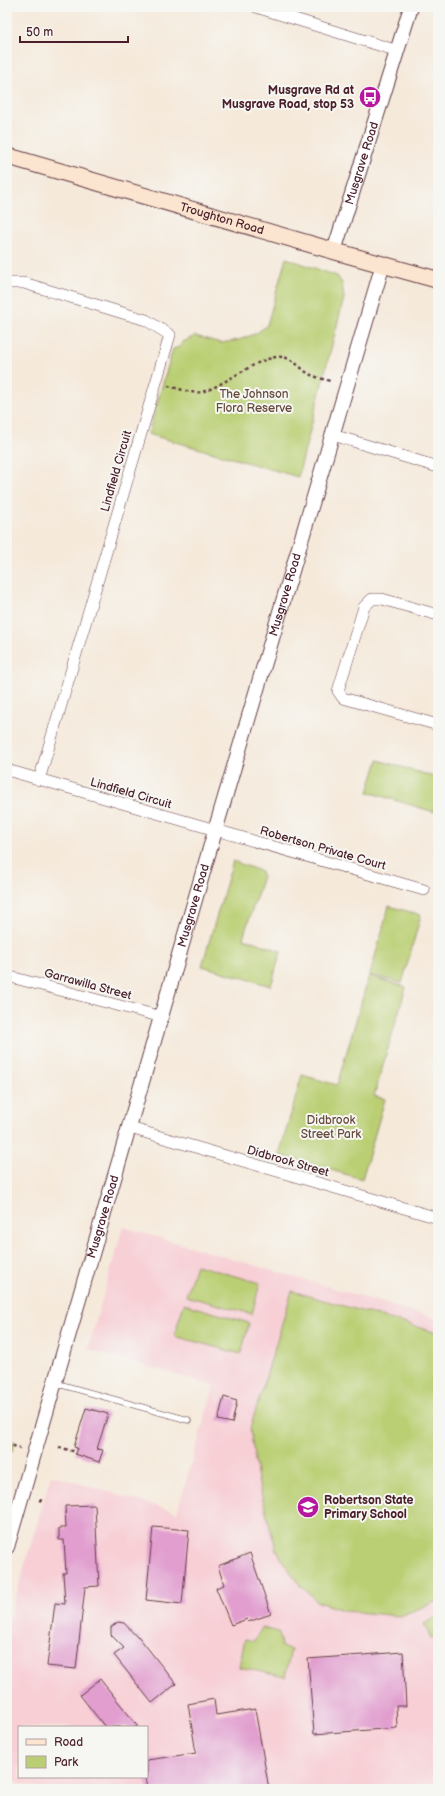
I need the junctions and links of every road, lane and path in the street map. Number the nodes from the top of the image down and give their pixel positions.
1 (256, 7) edge
2 (412, 7) edge
3 (398, 50) junction
4 (7, 156) edge
5 (334, 251) junction
6 (383, 264) junction
7 (438, 280) edge
8 (7, 283) edge
9 (330, 381) dead end
10 (156, 382) junction
11 (333, 435) junction
12 (438, 466) edge
13 (438, 615) edge
14 (438, 725) edge
15 (7, 770) edge
16 (39, 780) junction
17 (215, 831) junction
18 (424, 890) dead end
19 (7, 976) edge
20 (162, 1017) junction
21 (130, 1128) junction
22 (438, 1218) edge
23 (55, 1383) junction
24 (188, 1420) dead end
25 (7, 1444) edge
26 (60, 1447) dead end
27 (20, 1448) dead end
28 (76, 1452) dead end
29 (39, 1500) dead end
30 (43, 1501) dead end
31 (7, 1547) edge

1 - 3 street
2 - 3 street, Musgrave Road
3 - 5 street, Musgrave Road
4 - 5 main road, Troughton Road
5 - 6 main road, Troughton Road
6 - 7 main road, Troughton Road
6 - 11 street, Musgrave Road
8 - 10 street, Lindfield Circuit
9 - 10 path
10 - 16 street, Lindfield Circuit
11 - 12 street
11 - 17 street, Musgrave Road
13 - 14 street
15 - 16 street, Lindfield Circuit
16 - 17 street, Lindfield Circuit
17 - 18 street, Robertson Private Court
17 - 20 street, Musgrave Road
19 - 20 street, Garrawilla Street
20 - 21 street, Musgrave Road
21 - 22 street, Didbrook Street
21 - 23 street, Musgrave Road
23 - 24 lane
23 - 31 street, Musgrave Road
25 - 27 path
26 - 28 path
29 - 30 path

